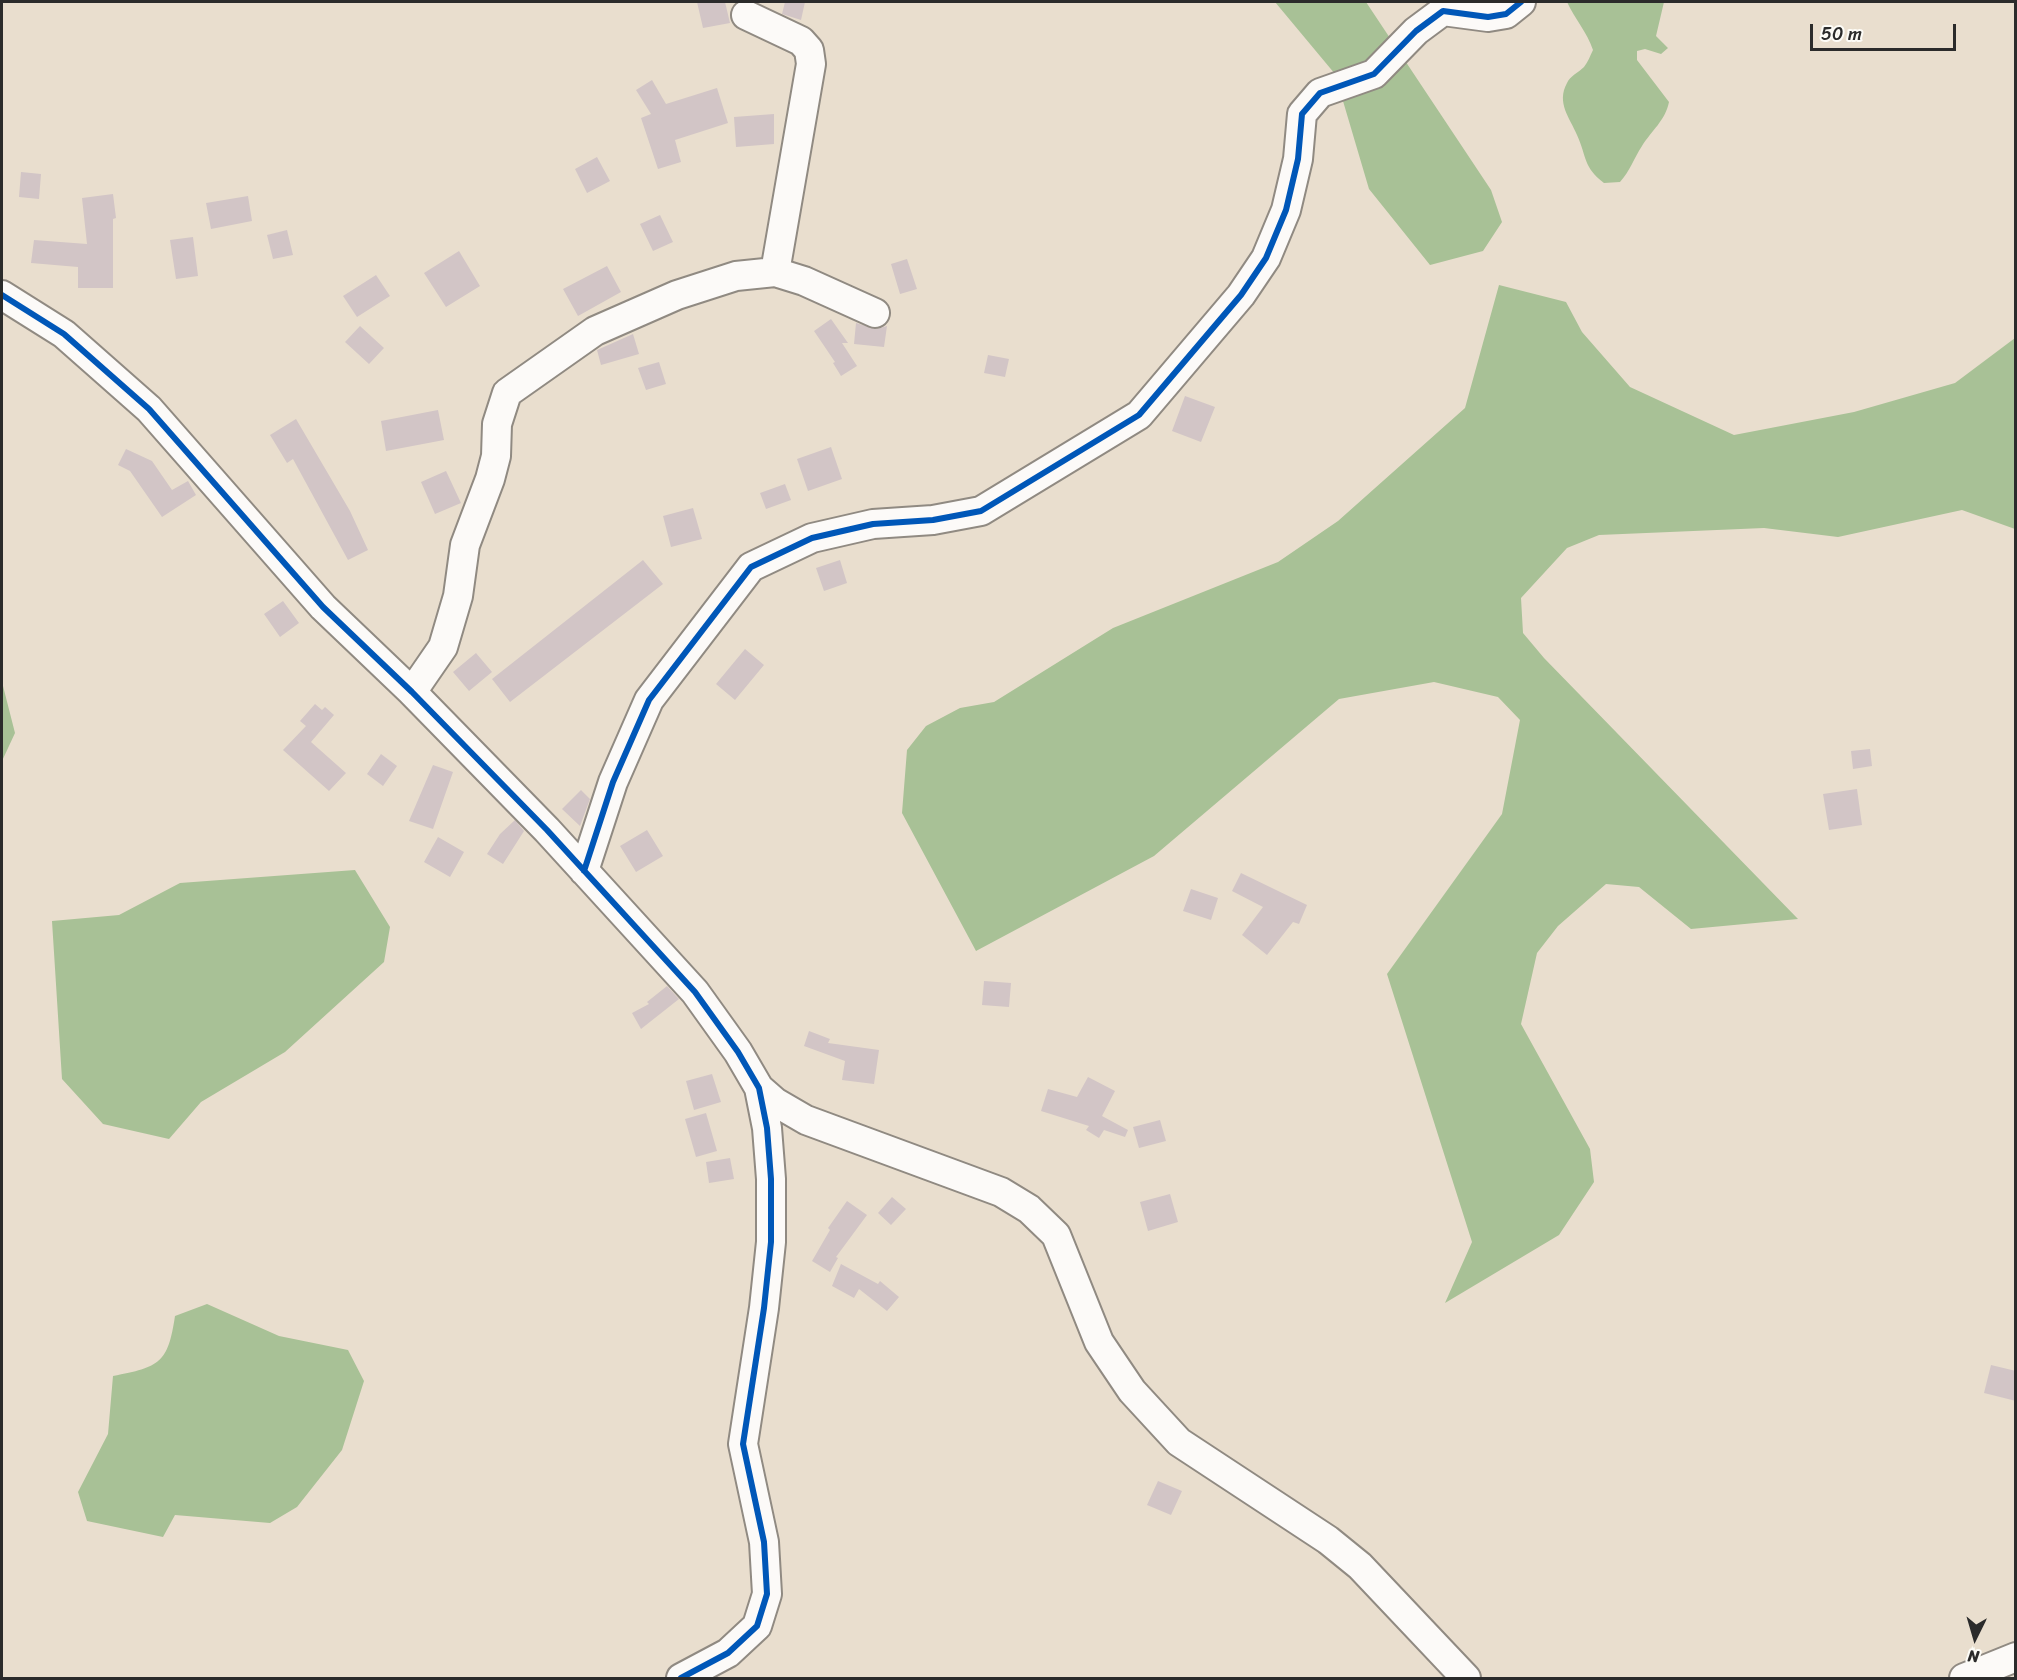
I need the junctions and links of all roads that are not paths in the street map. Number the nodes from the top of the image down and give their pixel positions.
1 (1521, 2) edge
2 (746, 15) dead end
3 (775, 272) junction
4 (2, 295) edge
5 (875, 313) dead end
6 (412, 692) junction
7 (584, 871) junction
8 (759, 1088) junction
9 (2016, 1657) edge
10 (1975, 1676) edge
11 (681, 1678) edge
12 (1466, 1678) edge

1 - 7 street
2 - 3 street
3 - 5 street
3 - 6 street
4 - 6 street
6 - 7 street
7 - 8 street
8 - 11 street
8 - 12 street
9 - 10 street

